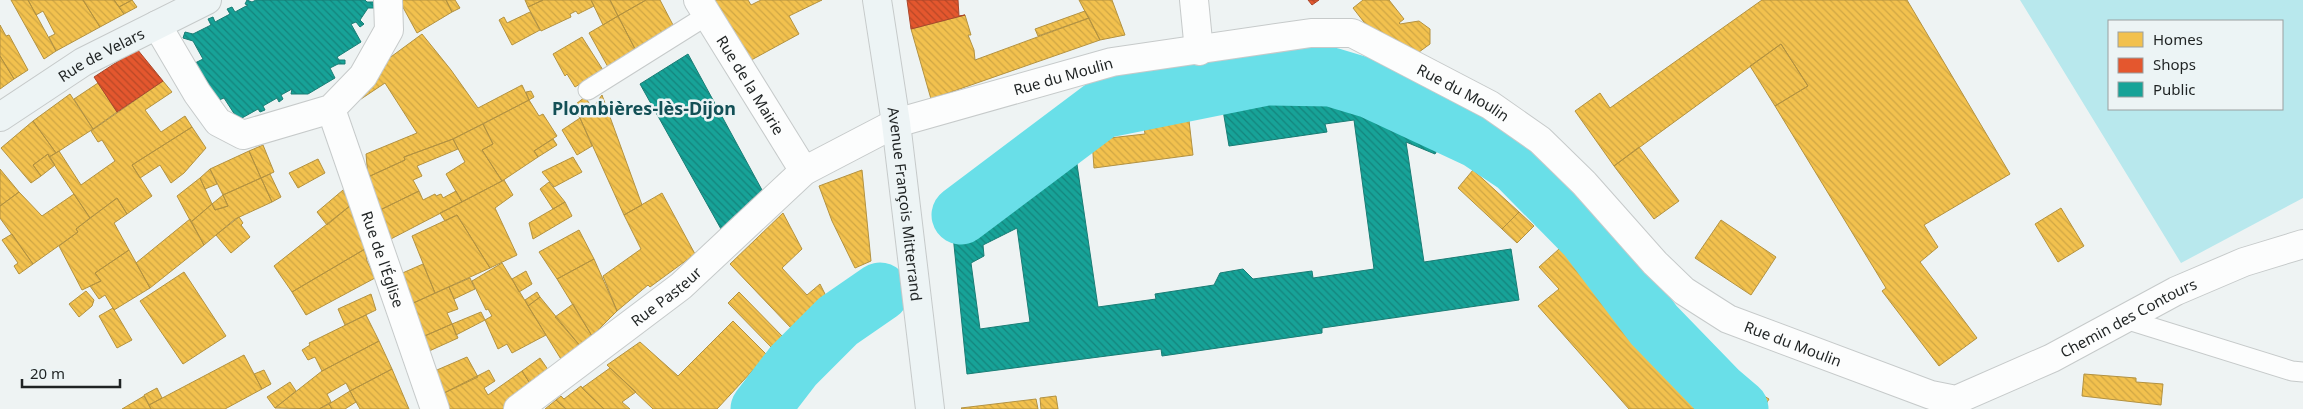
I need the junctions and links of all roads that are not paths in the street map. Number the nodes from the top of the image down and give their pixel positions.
1 (207, 0) edge
2 (388, 0) edge
3 (877, 0) edge
4 (1194, 0) edge
5 (702, 8) edge
6 (157, 25) junction
7 (1199, 51) junction
8 (588, 90) dead end
9 (331, 109) junction
10 (0, 117) edge
11 (896, 122) junction
12 (804, 170) junction
13 (2303, 244) edge
14 (2125, 319) junction
15 (2303, 372) edge
16 (1956, 400) joint
17 (435, 409) edge
18 (518, 409) edge
19 (930, 409) edge

1 - 6 main road, Rue de Velars
2 - 9 street
3 - 11 main road, Avenue François Mitterrand
4 - 7 street
5 - 8 lane
5 - 12 street, Rue de la Mairie
6 - 9 street
6 - 10 main road, Rue de Velars
7 - 11 street, Rue du Moulin
7 - 16 street, Rue du Moulin
9 - 17 street, Rue de l'Église
11 - 12 street, Rue du Moulin
11 - 19 main road, Avenue François Mitterrand
12 - 18 street, Rue Pasteur
13 - 14 street, Chemin des Contours
14 - 15 lane
14 - 16 street, Chemin des Contours

